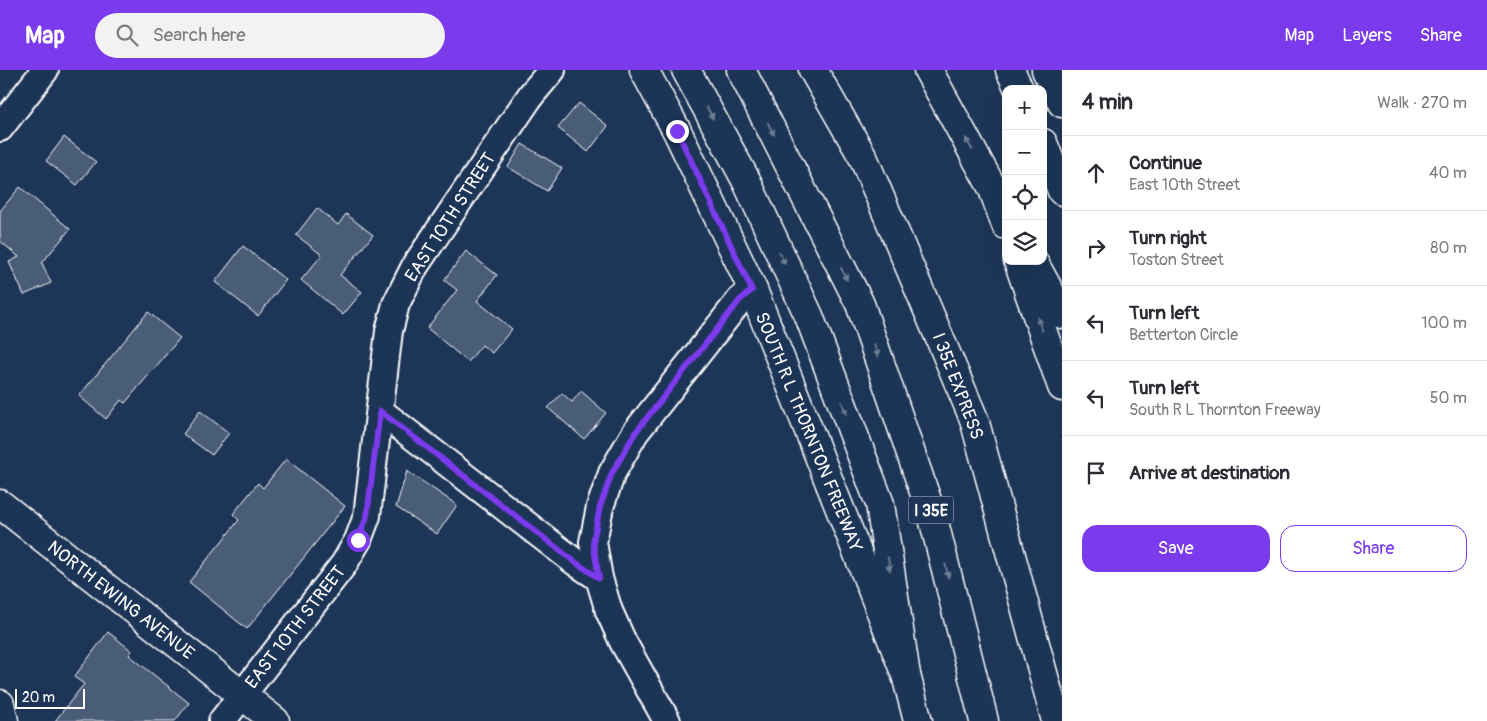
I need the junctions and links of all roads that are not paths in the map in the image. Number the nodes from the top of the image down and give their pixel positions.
1 (45, 70) edge
2 (552, 70) edge
3 (644, 70) edge
4 (686, 70) edge
5 (741, 70) edge
6 (813, 70) edge
7 (928, 70) edge
8 (1010, 70) edge
9 (1046, 70) edge
10 (1017, 85) edge
11 (1062, 103) edge
12 (0, 128) edge
13 (1047, 152) edge
14 (992, 187) junction
15 (1062, 191) edge
16 (1002, 204) edge
17 (1004, 220) edge
18 (1019, 265) edge
19 (1035, 265) edge
20 (752, 290) junction
21 (1062, 314) edge
22 (1062, 387) edge
23 (380, 411) junction
24 (0, 504) edge
25 (599, 578) junction
26 (906, 675) junction
27 (242, 695) junction
28 (0, 704) edge
29 (4, 721) edge
30 (222, 721) edge
31 (275, 721) edge
32 (667, 721) edge
33 (918, 721) edge
34 (984, 721) edge
35 (1056, 721) edge

1 - 12 street
2 - 23 street, EAST 10TH STREET
3 - 20 main road, SOUTH R L THORNTON FREEWAY
4 -> 26 main road
5 -> 34 main road, I 35E
6 - 35 main road, I 35E EXPRESS
14 -> 7 main road
8 - 10 main road
9 - 11 main road
13 - 15 main road
14 - 16 main road
14 - 17 main road
22 -> 18 main road
19 - 21 main road
20 - 25 street
20 - 26 main road, SOUTH R L THORNTON FREEWAY
23 - 25 street
23 - 27 street, EAST 10TH STREET
24 - 27 main road, NORTH EWING AVENUE
25 - 32 street
26 - 33 main road, SOUTH R L THORNTON FREEWAY
27 - 30 street, EAST 10TH STREET
27 - 31 main road, NORTH EWING AVENUE
28 - 29 main road

